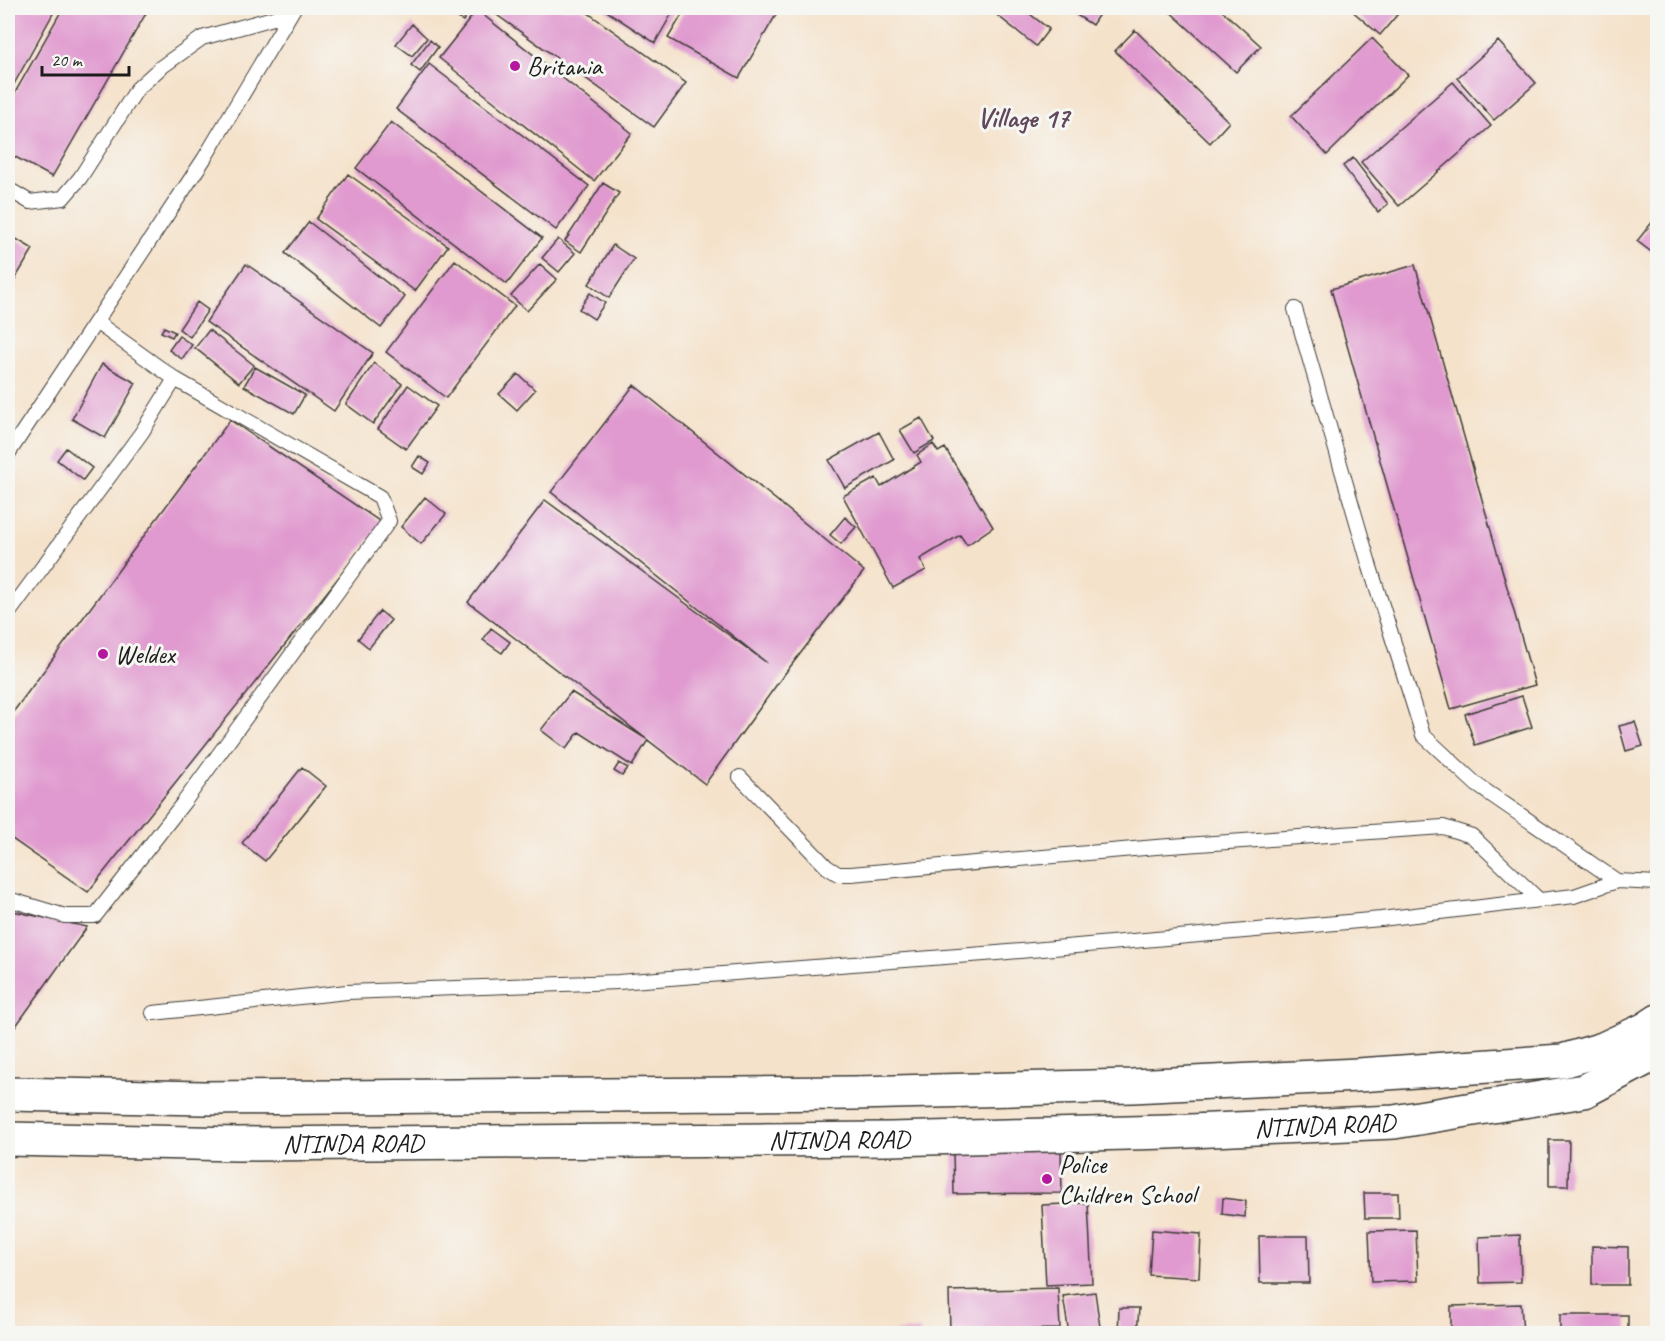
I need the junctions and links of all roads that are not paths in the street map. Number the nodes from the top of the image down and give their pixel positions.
1 (292, 10) edge
2 (8, 189) edge
3 (1295, 309) dead end
4 (96, 322) junction
5 (176, 379) junction
6 (8, 454) edge
7 (8, 614) edge
8 (740, 777) dead end
9 (1617, 881) junction
10 (1658, 883) edge
11 (8, 899) edge
12 (1539, 900) junction
13 (153, 1013) dead end
14 (1658, 1021) edge
15 (1658, 1052) edge
16 (8, 1094) edge
17 (8, 1139) edge

1 - 2 lane
1 - 4 lane
3 - 9 lane
4 - 5 lane
4 - 6 lane
5 - 7 lane
5 - 11 lane
8 - 12 lane
9 - 10 lane
9 - 12 lane
12 - 13 lane
14 - 16 main road, NTINDA ROAD
15 - 17 main road, NTINDA ROAD

